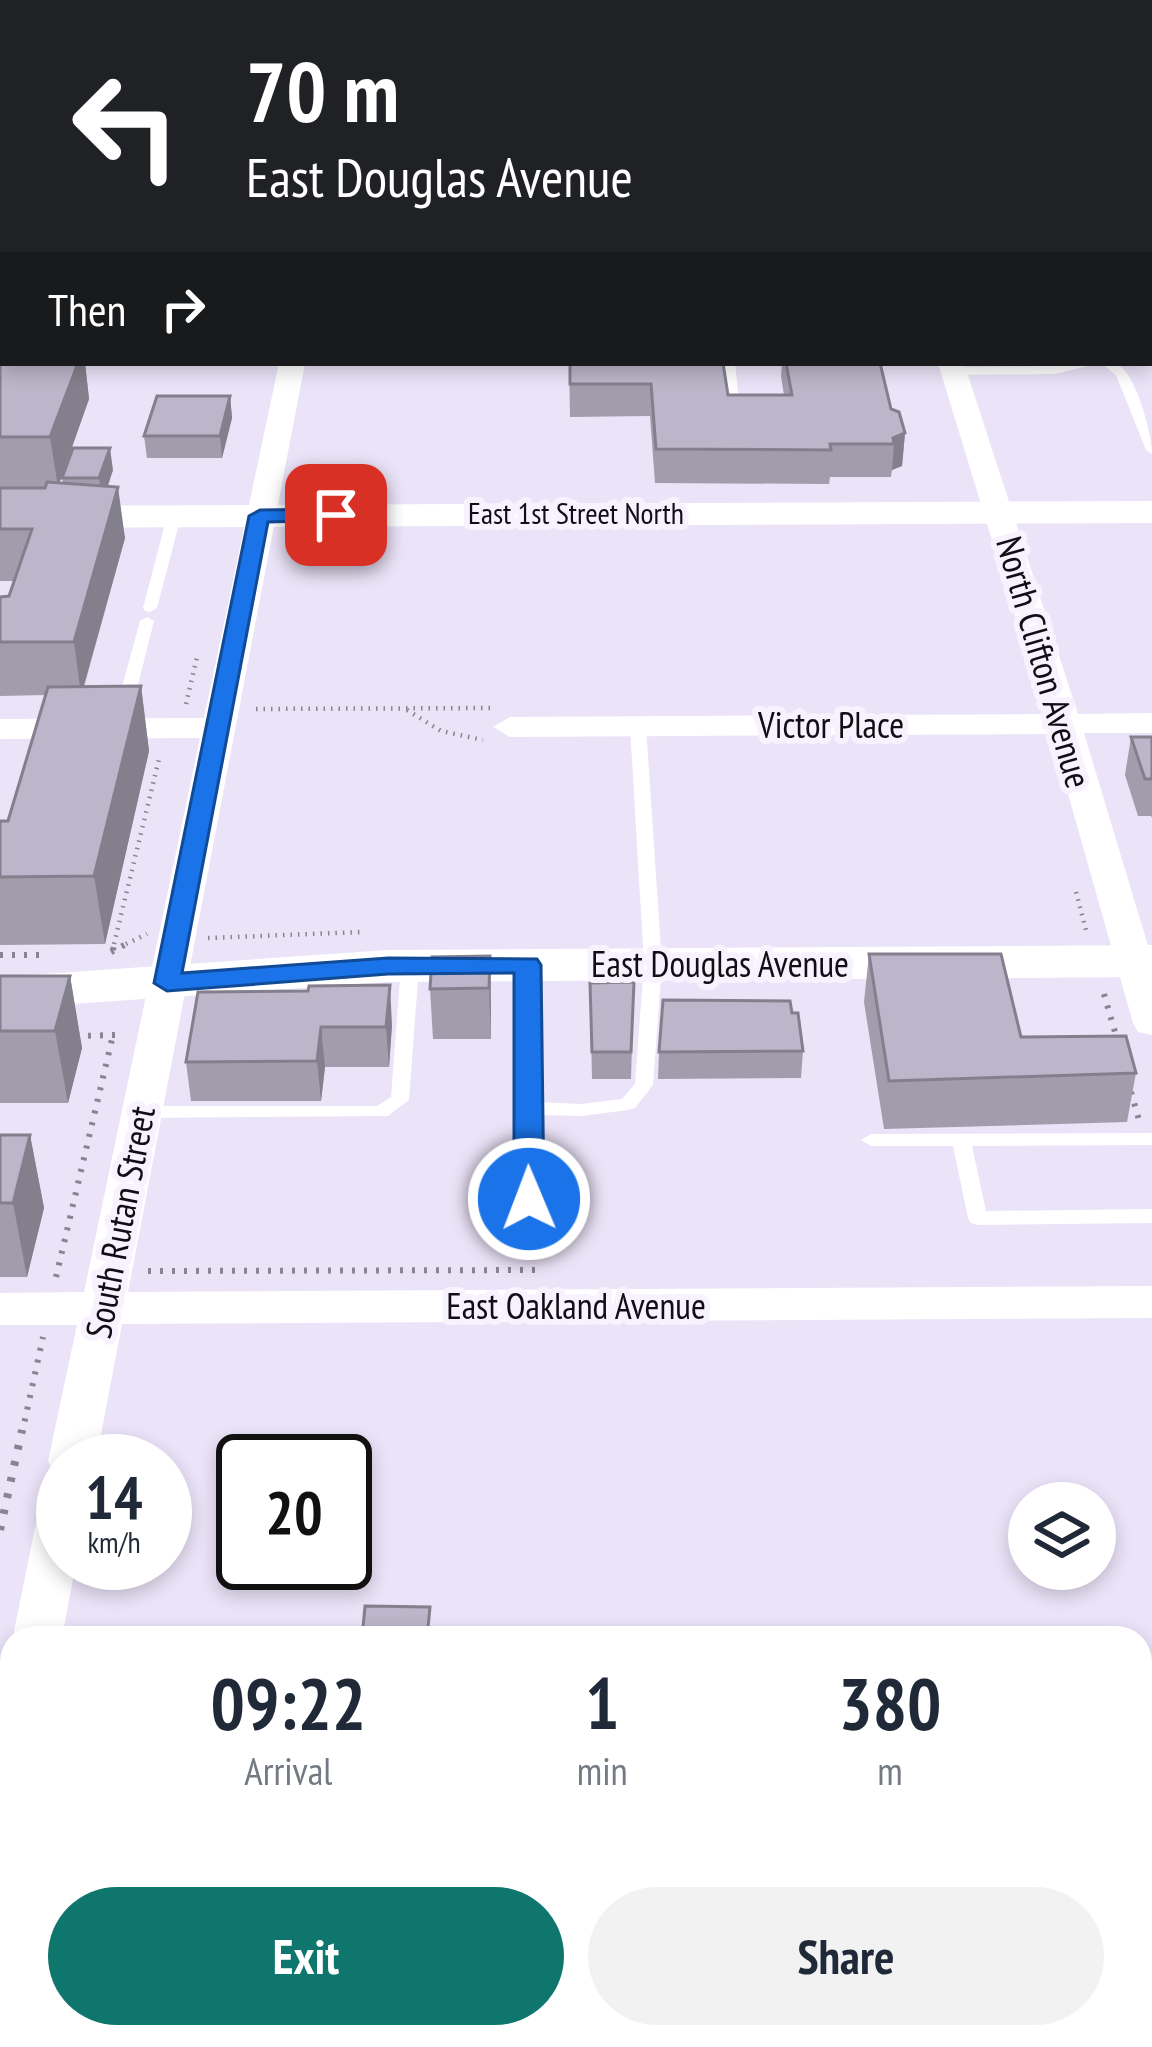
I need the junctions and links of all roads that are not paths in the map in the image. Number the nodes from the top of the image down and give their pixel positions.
1 (291, 366) edge
2 (729, 366) edge
3 (1077, 366) edge
4 (1110, 366) edge
5 (953, 367) edge
6 (737, 420) edge
7 (1152, 450) edge
8 (1152, 512) edge
9 (1000, 513) junction
10 (174, 516) junction
11 (260, 516) junction
12 (0, 517) edge
13 (1063, 723) junction
14 (1152, 723) edge
15 (638, 726) junction
16 (510, 727) dead end
17 (119, 728) junction
18 (216, 728) junction
19 (0, 729) edge
20 (653, 964) junction
21 (528, 965) junction
22 (410, 966) junction
23 (1128, 969) edge
24 (167, 983) junction
25 (0, 993) edge
26 (1152, 1023) edge
27 (527, 1108) junction
28 (142, 1112) junction
29 (1148, 1139) edge
30 (871, 1140) dead end
31 (962, 1140) junction
32 (529, 1199) dead end
33 (1152, 1216) edge
34 (1152, 1302) edge
35 (0, 1310) edge
36 (103, 1310) junction
37 (78, 1434) edge
38 (46, 1590) edge
39 (38, 1626) edge

1 - 11 street, South Rutan Street
2 - 6 lane
3 - 5 lane
4 - 7 lane
5 - 9 street, North Clifton Avenue
8 - 9 street, East 1st Street North
9 - 11 street, East 1st Street North
9 - 13 street, North Clifton Avenue
10 - 11 street, East 1st Street North
10 - 12 street, East 1st Street North
10 - 17 lane
11 - 18 street, South Rutan Street
13 - 14 street, Victor Place
13 - 15 street, Victor Place
13 - 23 street, North Clifton Avenue
15 - 16 street, Victor Place
15 - 20 lane
17 - 18 street
17 - 19 street
18 - 24 street, South Rutan Street
20 - 21 main road, East Douglas Avenue
20 - 23 main road, East Douglas Avenue
20 - 27 lane
21 - 22 main road, East Douglas Avenue
21 - 27 lane
22 - 24 main road, East Douglas Avenue
22 - 28 lane
23 - 26 street, North Clifton Avenue
24 - 25 main road, East Douglas Avenue
24 - 28 street, South Rutan Street
27 - 32 lane
28 - 36 street, South Rutan Street
29 - 31 lane
30 - 31 lane
31 - 33 lane
34 - 36 street, East Oakland Avenue
35 - 36 street, East Oakland Avenue
36 - 37 street, South Rutan Street
38 - 39 street

